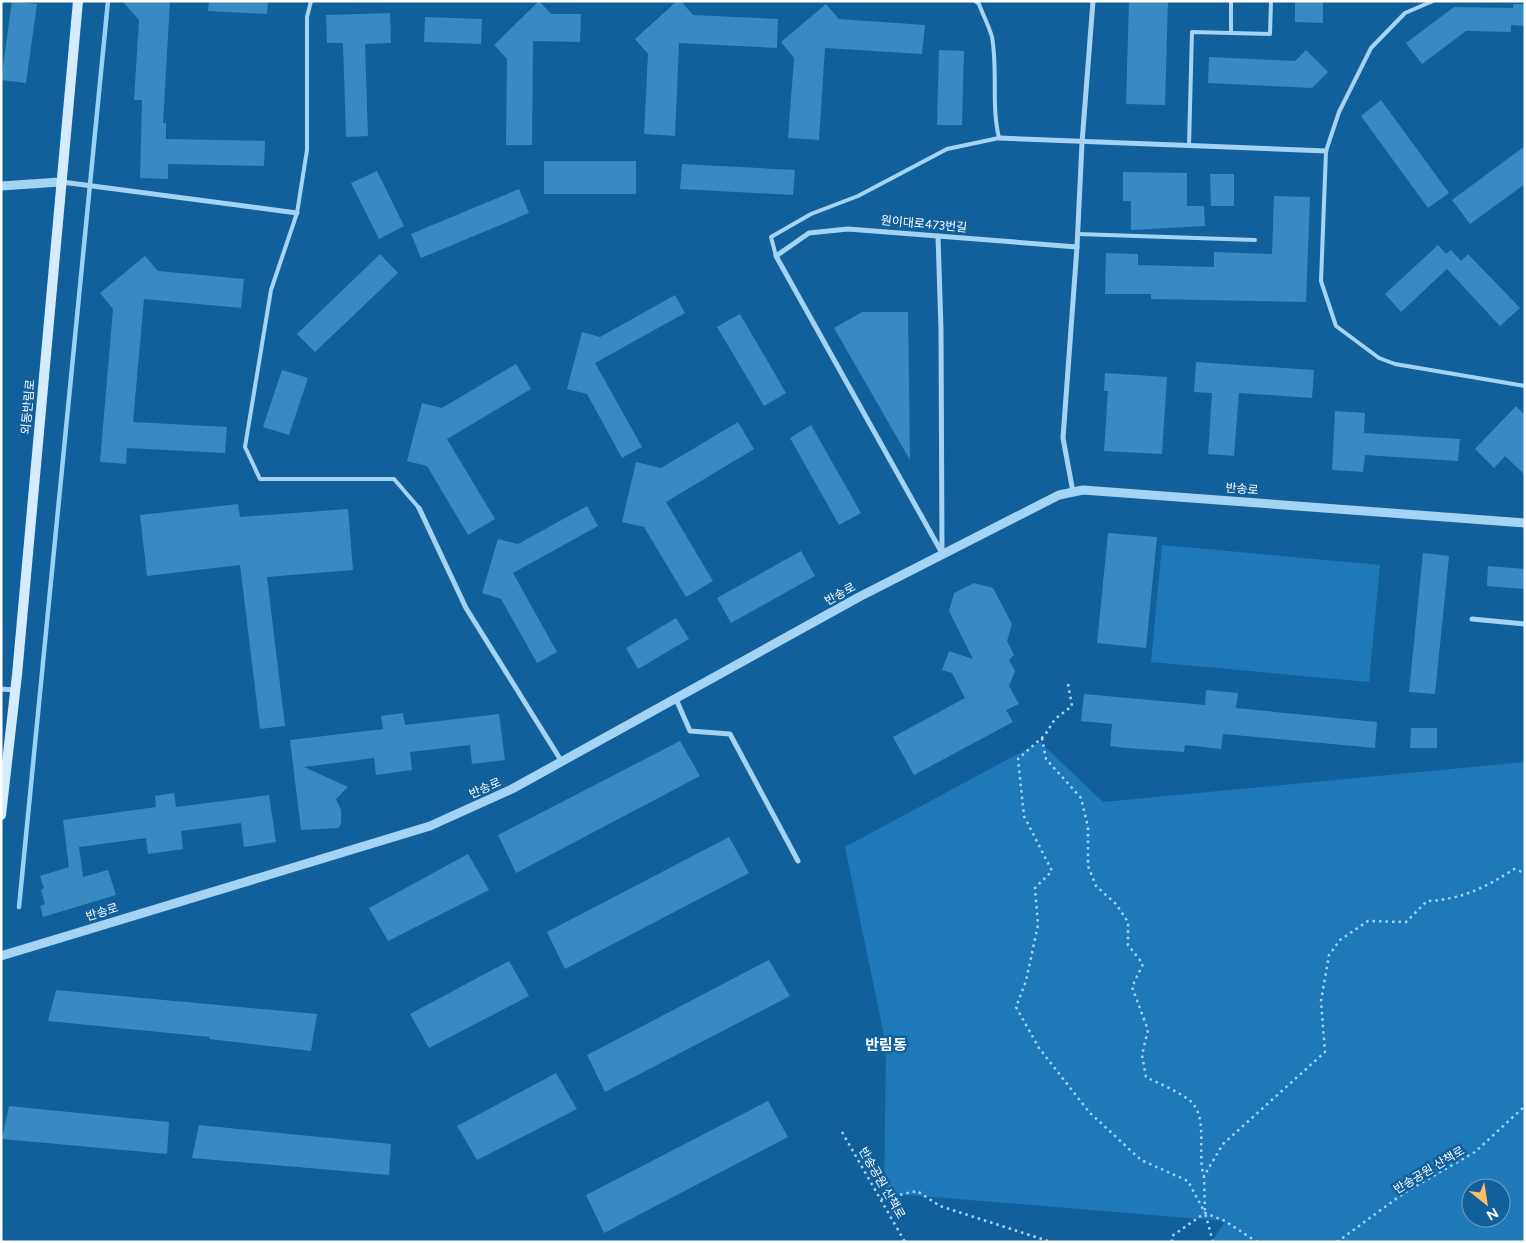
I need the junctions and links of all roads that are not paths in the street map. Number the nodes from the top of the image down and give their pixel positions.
1 (78, 1) edge
2 (311, 1) edge
3 (975, 1) edge
4 (1093, 1) edge
5 (1231, 1) edge
6 (1271, 1) edge
7 (1433, 1) edge
8 (1231, 33) junction
9 (999, 138) junction
10 (1082, 143) junction
11 (1190, 146) junction
12 (1326, 151) junction
13 (60, 182) junction
14 (1, 186) edge
15 (297, 213) junction
16 (1078, 234) junction
17 (938, 236) junction
18 (1255, 240) dead end
19 (1077, 247) junction
20 (776, 256) junction
21 (1525, 386) edge
22 (1073, 492) junction
23 (420, 508) joint
24 (1525, 523) edge
25 (942, 553) junction
26 (1472, 619) dead end
27 (1525, 624) edge
28 (1, 689) edge
29 (15, 690) junction
30 (676, 699) junction
31 (562, 762) junction
32 (1, 815) edge
33 (798, 862) dead end
34 (1, 956) edge

1 - 13 main road, 외동반림로
2 - 15 lane
3 - 9 lane
4 - 10 street
5 - 8 lane
6 - 8 lane
7 - 12 lane
8 - 11 lane
9 - 10 street
9 - 20 lane
10 - 11 street
10 - 16 street
11 - 12 street
12 - 21 lane
13 - 14 street
13 - 15 street
13 - 29 main road, 외동반림로
15 - 23 lane
16 - 18 lane
16 - 19 street
17 - 19 street, 원이대로473번길
17 - 20 street, 원이대로473번길
17 - 25 street
19 - 22 street
20 - 25 street
22 - 24 street, 반송로
22 - 25 street, 반송로
23 - 31 street
25 - 30 street, 반송로
26 - 27 street
28 - 29 street
29 - 32 main road, 외동반림로
30 - 31 street, 반송로
30 - 33 street
31 - 34 street, 반송로

